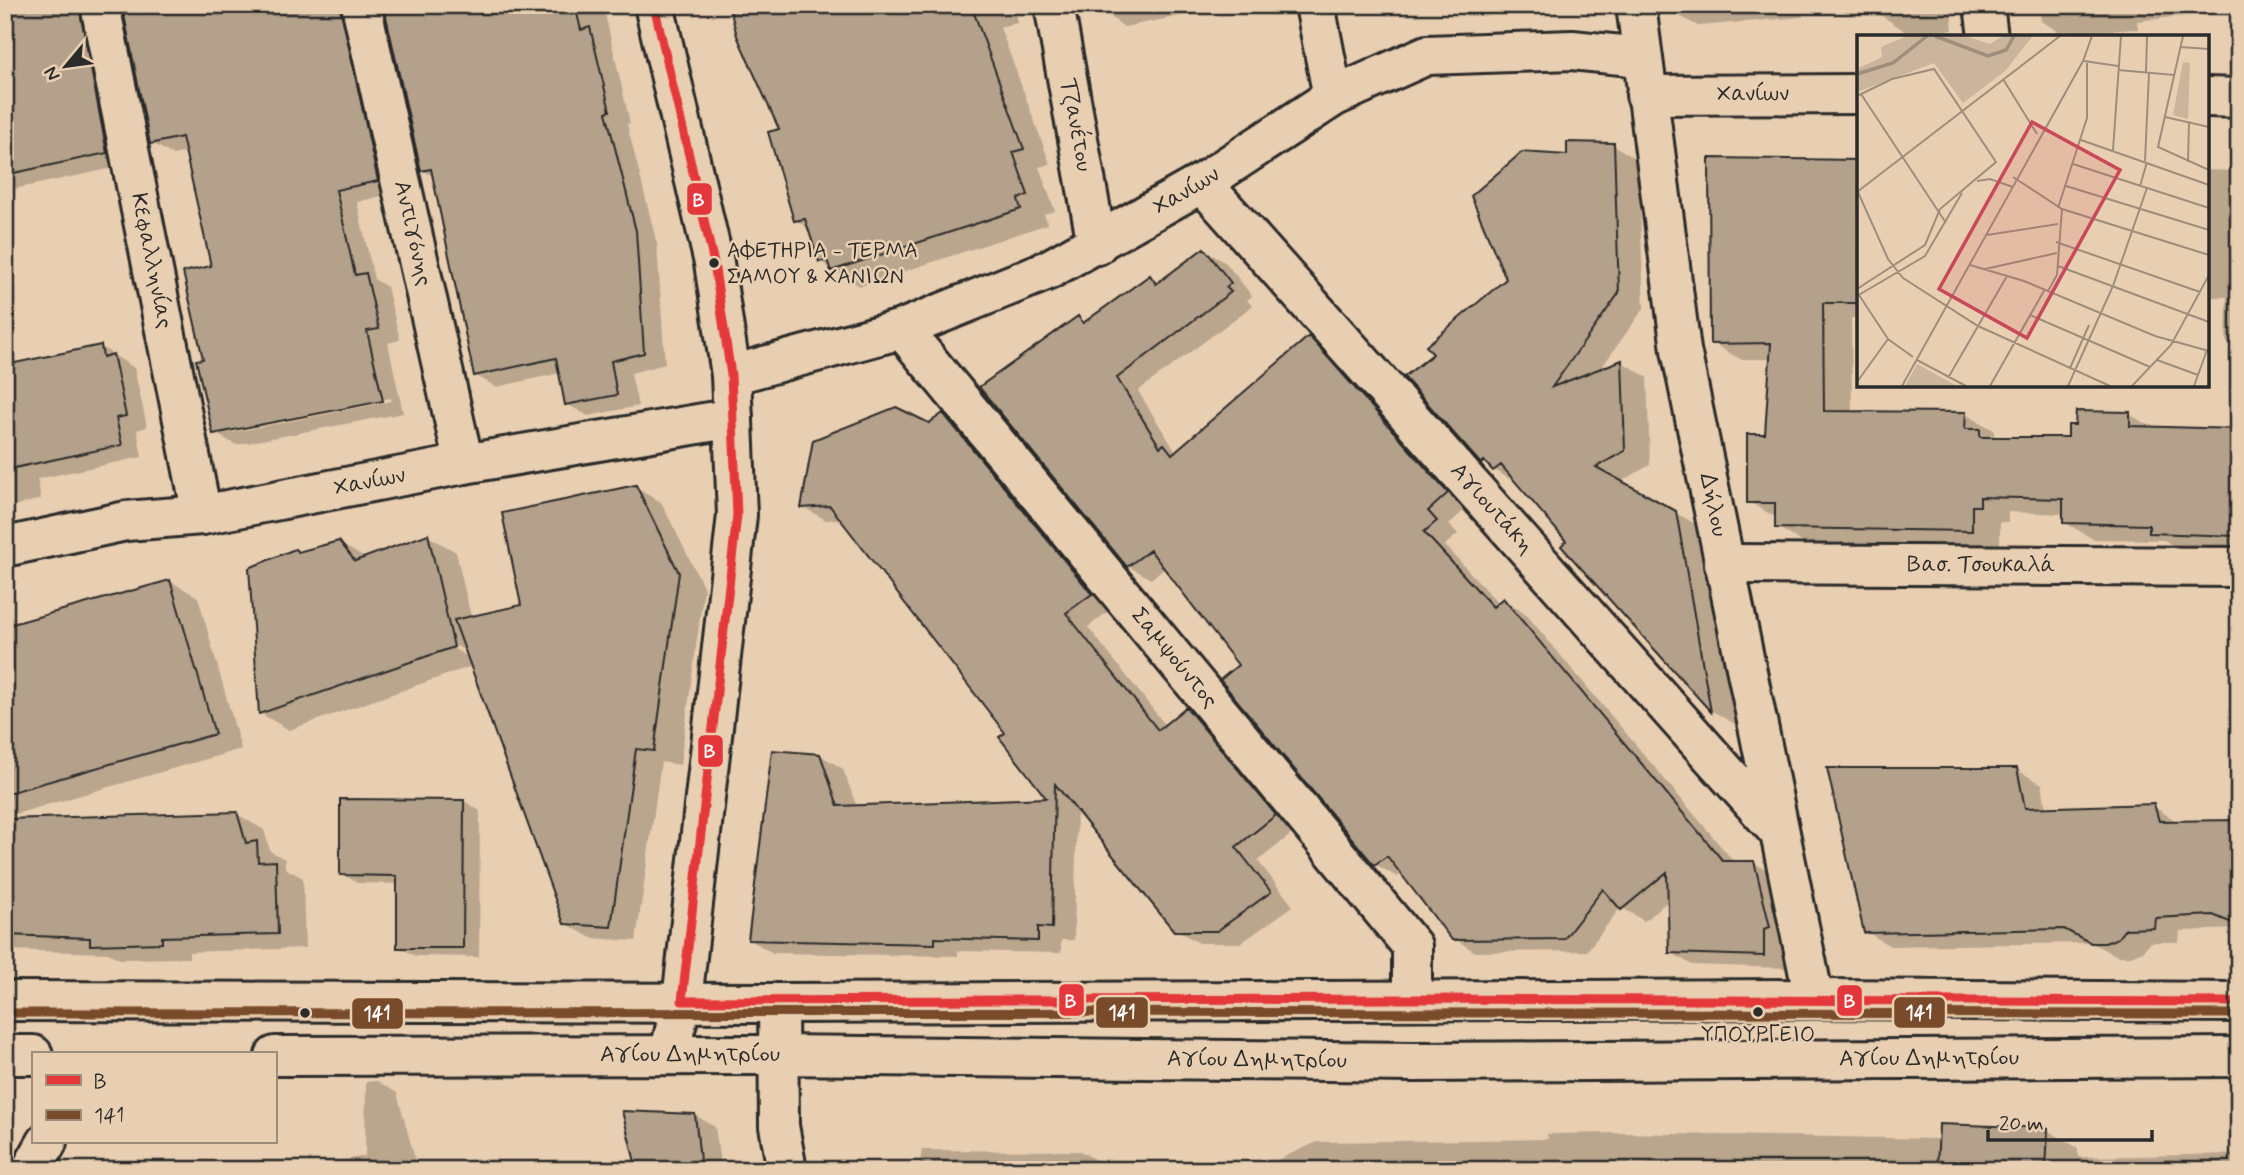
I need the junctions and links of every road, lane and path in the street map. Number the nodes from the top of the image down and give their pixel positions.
1 (100, 5) edge
2 (361, 5) edge
3 (654, 5) edge
4 (1054, 5) edge
5 (1315, 5) edge
6 (1636, 5) edge
7 (1984, 5) edge
8 (1987, 35) edge
9 (1641, 57) junction
10 (1646, 94) junction
11 (1857, 94) edge
12 (1333, 97) junction
13 (2209, 97) edge
14 (2239, 98) edge
15 (1202, 183) junction
16 (1097, 244) junction
17 (902, 329) junction
18 (730, 375) junction
19 (733, 418) junction
20 (464, 464) junction
21 (202, 514) junction
22 (5, 547) edge
23 (1724, 564) junction
24 (2239, 567) edge
25 (1781, 834) junction
26 (1412, 999) junction
27 (1814, 999) junction
28 (5, 1001) edge
29 (682, 1001) junction
30 (2239, 1002) edge
31 (778, 1003) junction
32 (5, 1055) edge
33 (32, 1055) edge
34 (669, 1055) junction
35 (778, 1055) junction
36 (276, 1056) edge
37 (2239, 1057) edge
38 (46, 1144) edge
39 (31, 1170) edge
40 (786, 1170) edge

1 - 21 street, Κεφαλληνίας
2 - 20 street, Αντιγόνης
3 - 18 street
4 - 16 street, Τζανέτου
5 - 12 street
6 - 9 street, Δήλου
7 - 8 street
9 - 10 street, Δήλου
9 - 12 street, Χανίων
10 - 11 street, Χανίων
10 - 23 street, Δήλου
12 - 15 street, Χανίων
13 - 14 street
15 - 16 street, Χανίων
15 - 25 street, Αγιουτάκη
16 - 17 street, Χανίων
17 - 18 street, Χανίων
17 - 26 street, Σαμψούντος
18 - 19 street
19 - 20 street, Χανίων
19 - 29 street
20 - 21 street, Χανίων
21 - 22 street, Χανίων
23 - 24 street, Βασ. Τσουκαλά
23 - 25 street, Δήλου
25 - 27 street, Δήλου
26 - 27 street
26 - 31 street
27 - 30 street
28 - 29 street
29 - 31 street
29 - 34 street
31 - 35 street
32 - 33 street
34 - 35 street, Αγίου Δημητρίου
34 - 36 street, Αγίου Δημητρίου
35 - 37 street, Αγίου Δημητρίου
35 - 40 street
38 - 39 street

